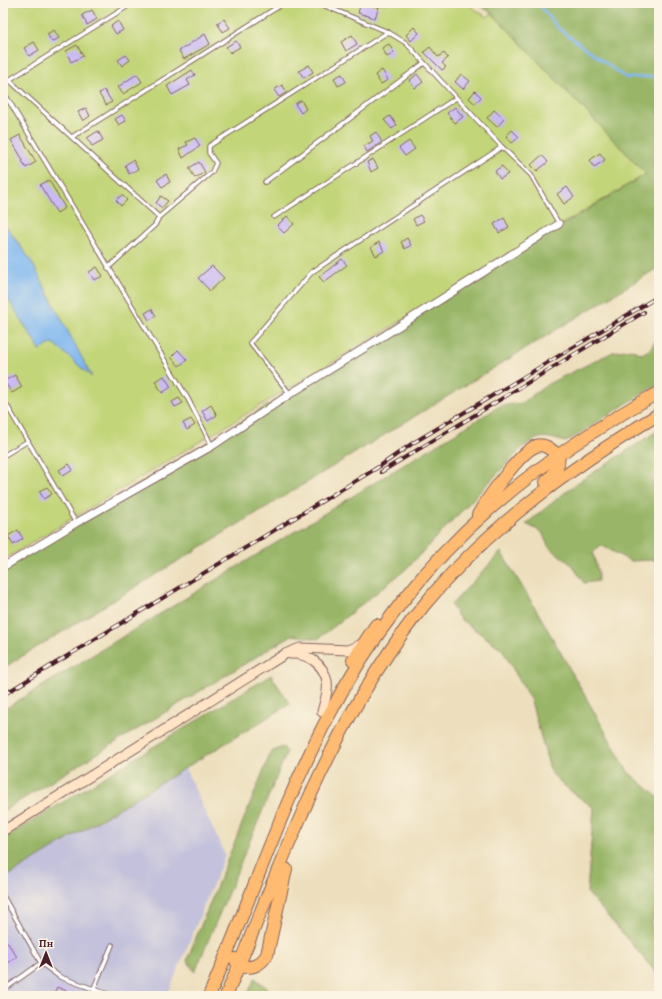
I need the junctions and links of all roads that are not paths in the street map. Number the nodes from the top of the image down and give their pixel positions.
1 (133, 3) edge
2 (284, 3) edge
3 (318, 3) edge
4 (388, 32) junction
5 (424, 63) junction
6 (9, 80) junction
7 (3, 82) edge
8 (3, 91) edge
9 (456, 98) junction
10 (72, 137) junction
11 (502, 148) junction
12 (265, 182) dead end
13 (274, 216) dead end
14 (159, 217) junction
15 (559, 224) joint
16 (108, 268) junction
17 (659, 392) edge
18 (290, 394) junction
19 (3, 399) edge
20 (659, 414) edge
21 (28, 441) junction
22 (212, 446) junction
23 (558, 455) junction
24 (3, 456) edge
25 (517, 512) junction
26 (76, 523) junction
27 (471, 526) junction
28 (3, 567) edge
29 (402, 602) junction
30 (362, 644) junction
31 (284, 654) junction
32 (322, 712) junction
33 (300, 776) junction
34 (3, 831) edge
35 (291, 842) junction
36 (3, 896) edge
37 (234, 934) junction
38 (112, 945) dead end
39 (41, 963) junction
40 (239, 966) junction
41 (3, 988) edge
42 (94, 988) junction
43 (209, 994) edge
44 (93, 996) edge
45 (113, 996) edge
46 (226, 996) edge

1 - 6 lane
2 - 10 lane
3 - 4 lane
4 - 5 lane
4 - 14 lane
5 - 9 lane
5 - 12 lane
6 - 7 lane
6 - 10 lane
8 - 16 lane
9 - 11 lane
9 - 13 lane
10 - 14 lane
11 - 15 lane
11 - 18 lane
14 - 16 lane
15 - 18 street
16 - 22 lane
17 - 23 highway
18 - 22 street
19 - 21 lane
20 - 25 highway
21 - 24 lane
21 - 26 lane
22 - 26 street
23 - 25 highway
23 - 27 highway
23 - 27 highway
25 - 35 highway
26 - 28 street
27 - 29 highway
29 - 30 highway
29 - 33 highway
30 - 31 street
30 - 32 highway
31 - 32 street
31 - 34 street
32 - 33 highway
33 - 37 highway
35 - 40 highway
35 - 40 highway
36 - 39 lane
37 - 40 highway
37 - 43 highway
38 - 42 lane
39 - 41 lane
39 - 42 lane
40 - 46 highway
42 - 44 lane
42 - 45 lane

